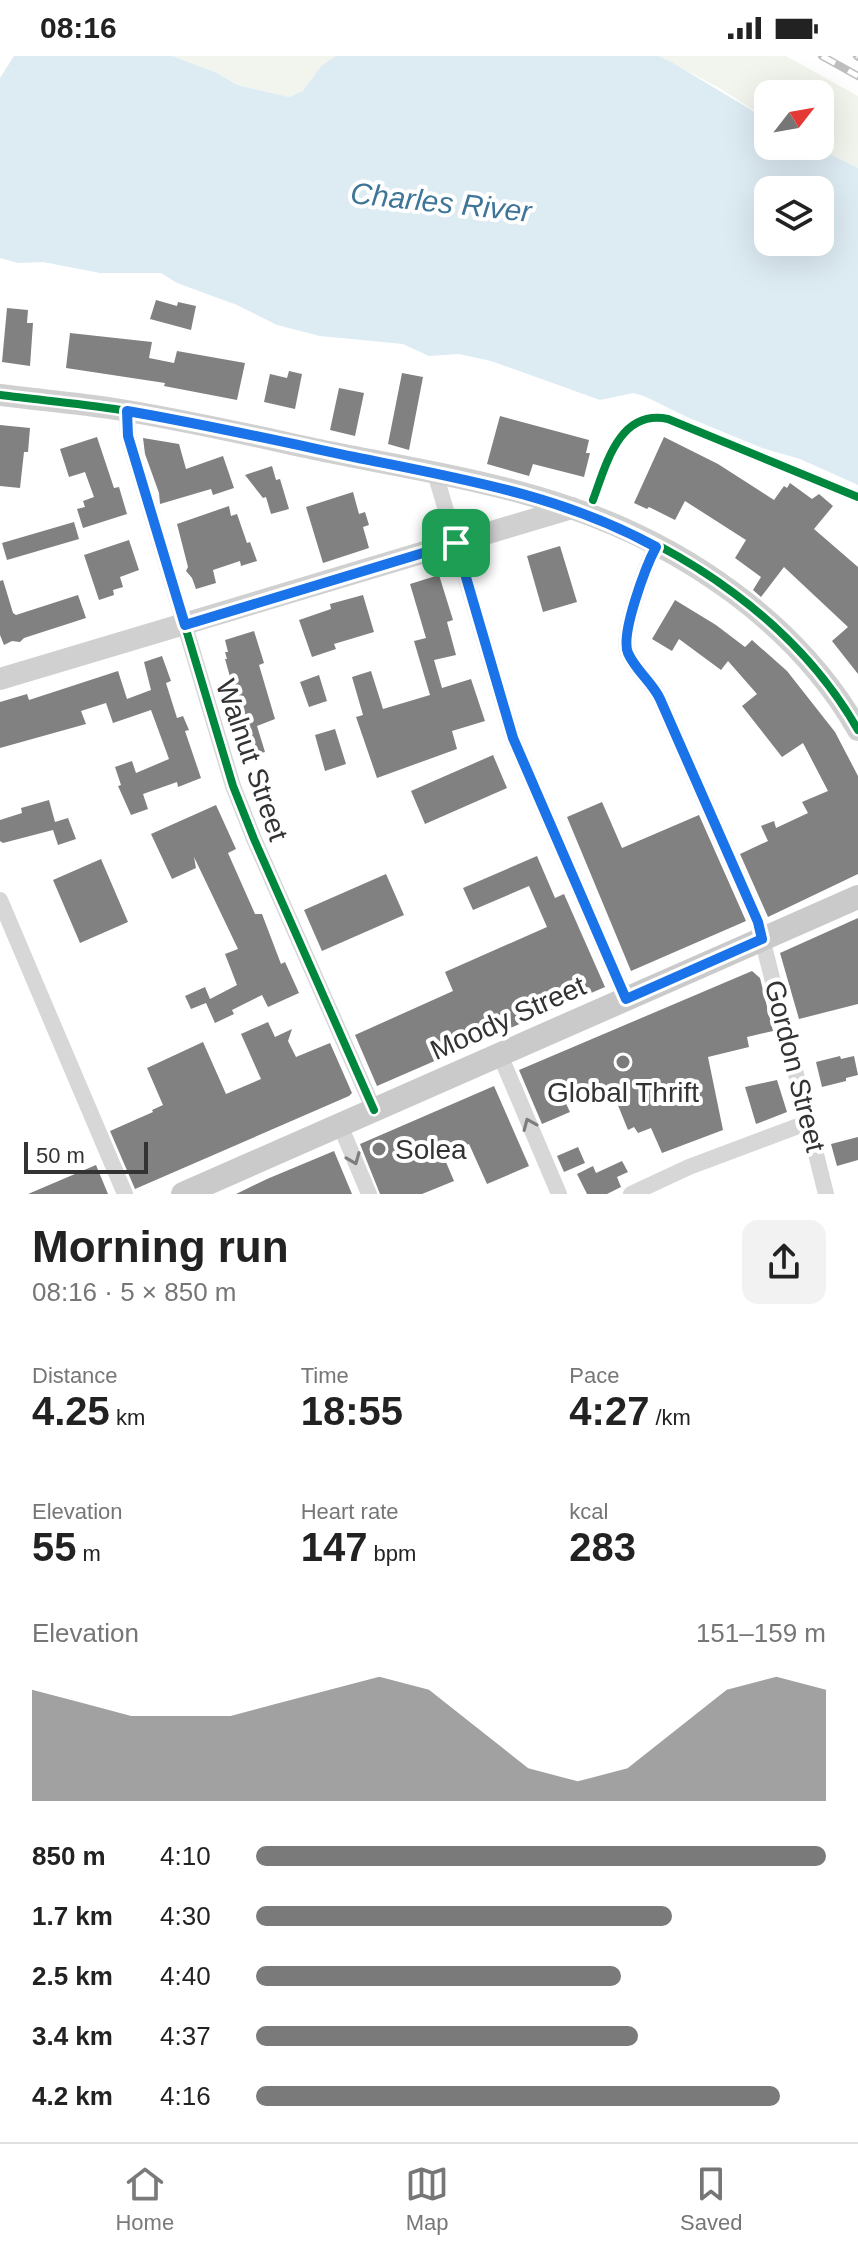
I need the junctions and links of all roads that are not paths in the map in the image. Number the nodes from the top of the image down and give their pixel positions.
1 (0, 395) edge
2 (127, 411) junction
3 (435, 473) junction
4 (572, 508) junction
5 (456, 543) junction
6 (656, 547) junction
7 (185, 625) junction
8 (0, 679) edge
9 (858, 730) edge
10 (858, 897) edge
11 (0, 900) edge
12 (762, 939) junction
13 (626, 999) junction
14 (500, 1055) junction
15 (374, 1110) junction
16 (809, 1122) junction
17 (340, 1125) junction
18 (125, 1194) edge
19 (183, 1194) edge
20 (369, 1194) edge
21 (559, 1194) edge
22 (631, 1194) edge
23 (826, 1194) edge

1 - 2 street
2 - 3 street
2 - 7 street, Walnut Street
3 - 4 street
3 - 5 street
4 - 5 street
4 - 6 street
5 - 7 street
5 - 13 street
6 - 9 street
6 - 12 street, Gordon Street
7 - 8 street
7 - 15 street, Walnut Street
10 - 12 main road, Moody Street
11 - 18 street
12 - 13 main road, Moody Street
12 - 16 street, Gordon Street
13 - 14 main road, Moody Street
14 - 15 main road, Moody Street
21 -> 14 street
15 - 17 main road, Moody Street
16 - 22 street
16 - 23 street, Gordon Street
17 - 19 main road, Moody Street
17 -> 20 street

